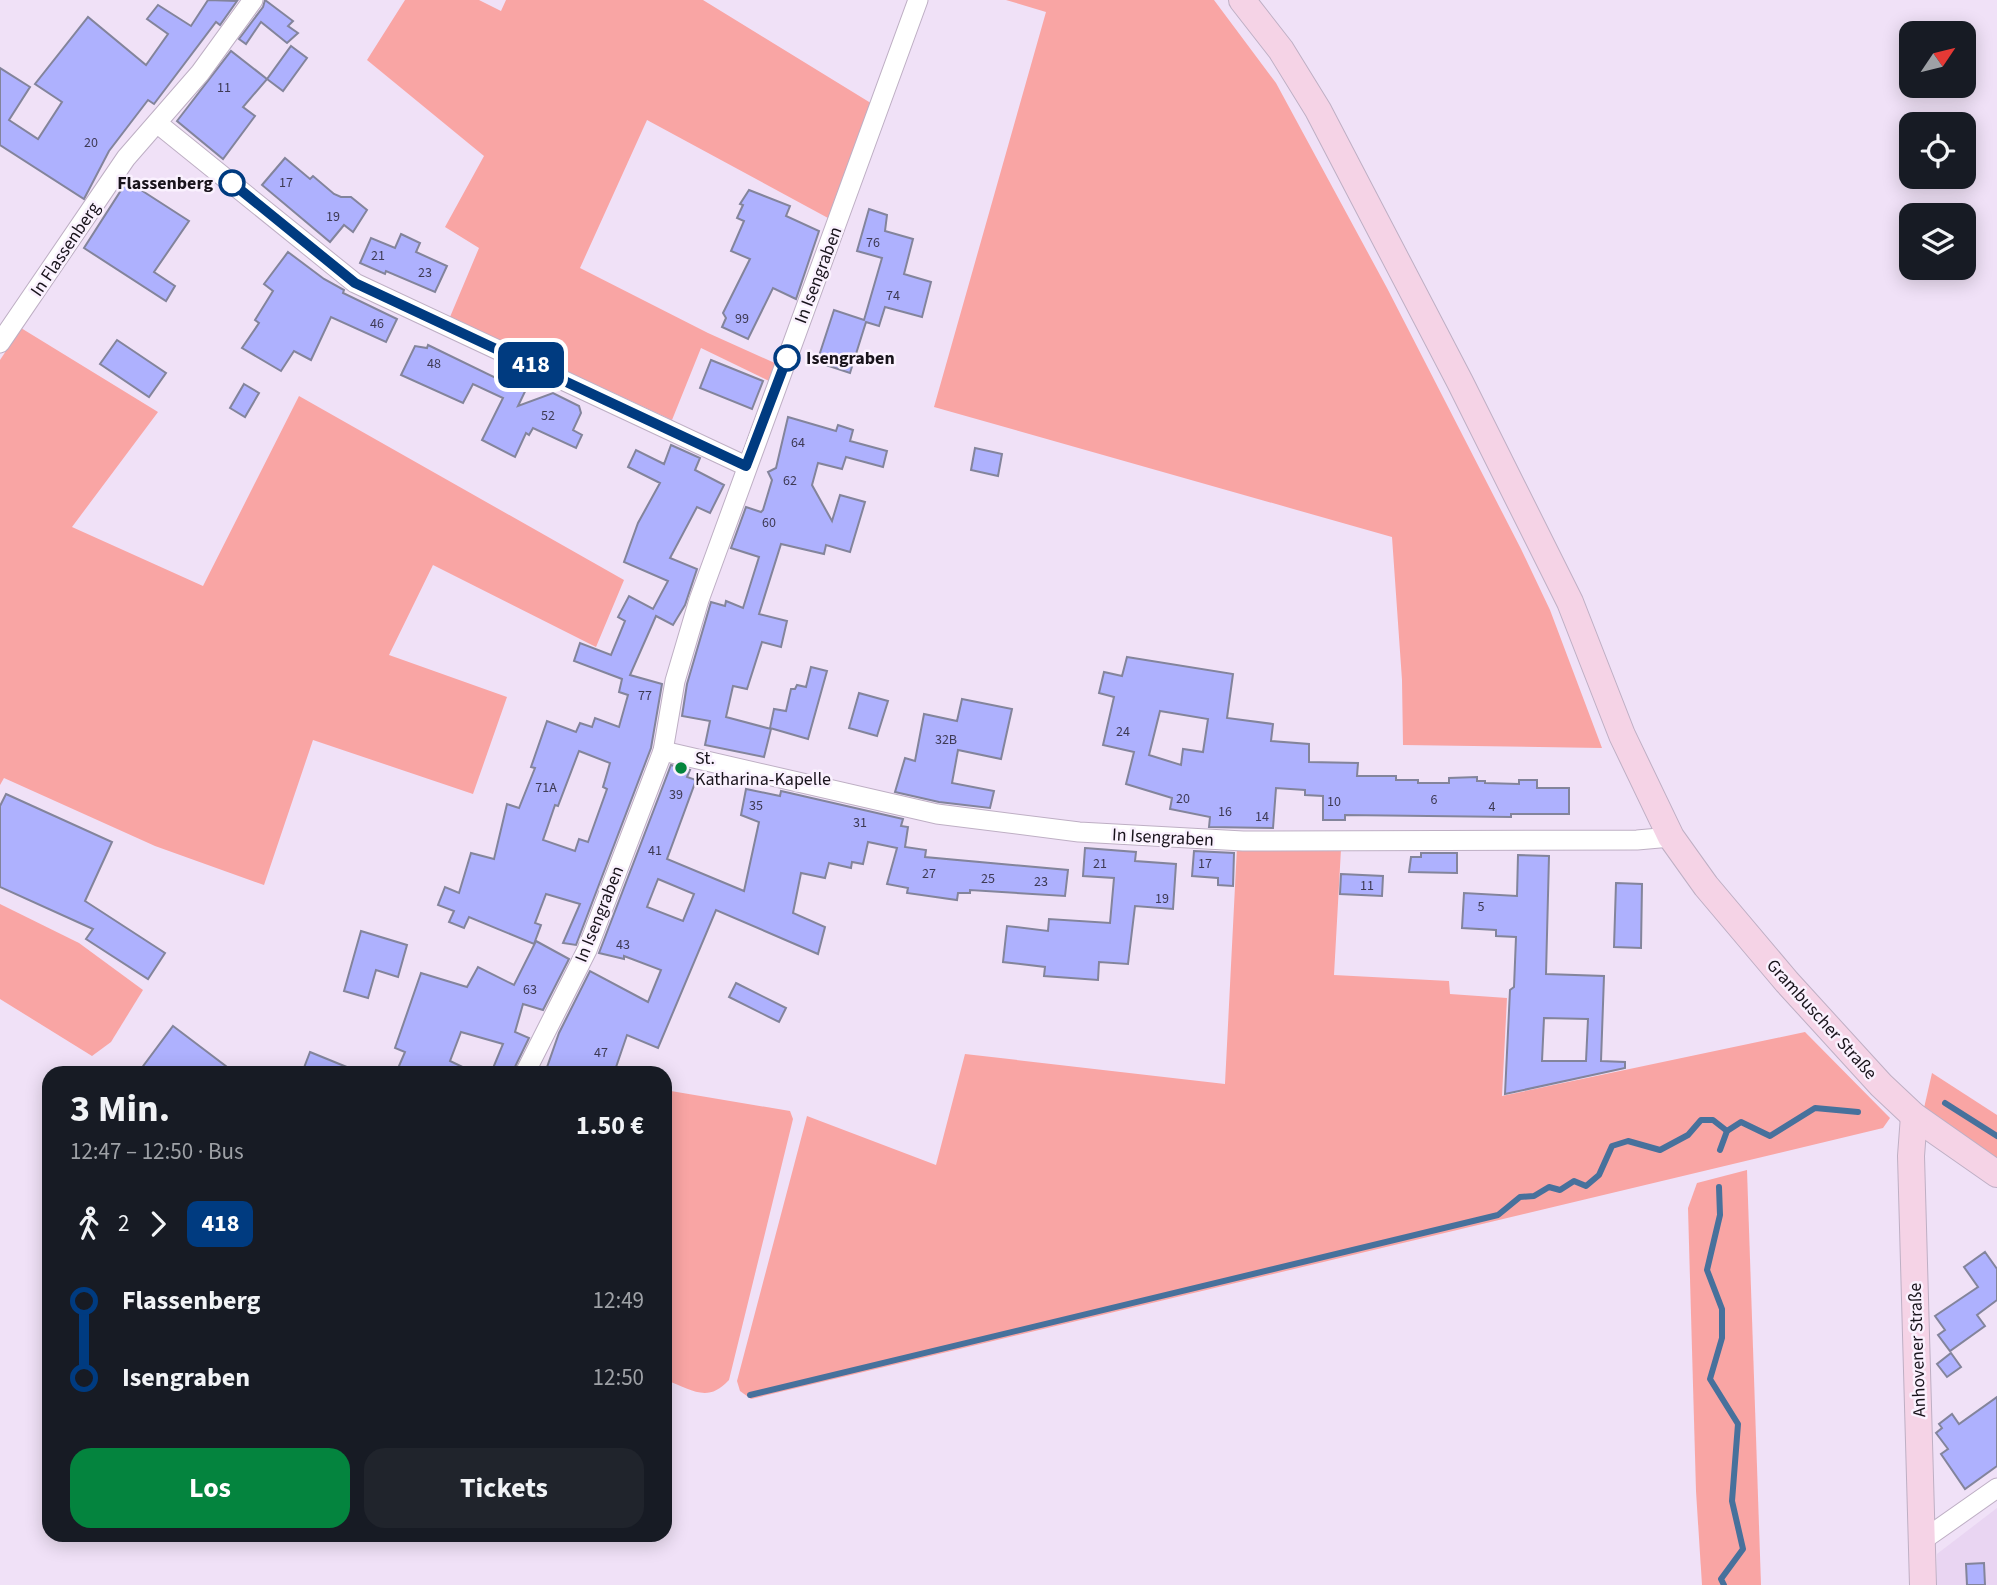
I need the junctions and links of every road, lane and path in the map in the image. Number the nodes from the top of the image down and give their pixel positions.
1 (253, 0) edge
2 (918, 0) edge
3 (1242, 0) edge
4 (158, 122) junction
5 (0, 343) edge
6 (746, 466) junction
7 (663, 751) junction
8 (1671, 837) junction
9 (528, 1066) edge
10 (1914, 1116) junction
11 (1997, 1174) edge
12 (1997, 1488) edge
13 (1923, 1540) junction
14 (1923, 1585) edge

1 - 4 street, In Flassenberg
2 - 6 street, In Isengraben
3 - 8 main road, Grambuscher Straße
4 - 5 street, In Flassenberg
4 - 6 street
6 - 7 street, In Isengraben
7 - 8 street, In Isengraben
7 - 9 street, In Isengraben
8 - 10 main road, Grambuscher Straße
10 - 11 main road, Grambuscher Straße
10 - 13 main road, Anhovener Straße
12 - 13 street
13 - 14 main road, Anhovener Straße

